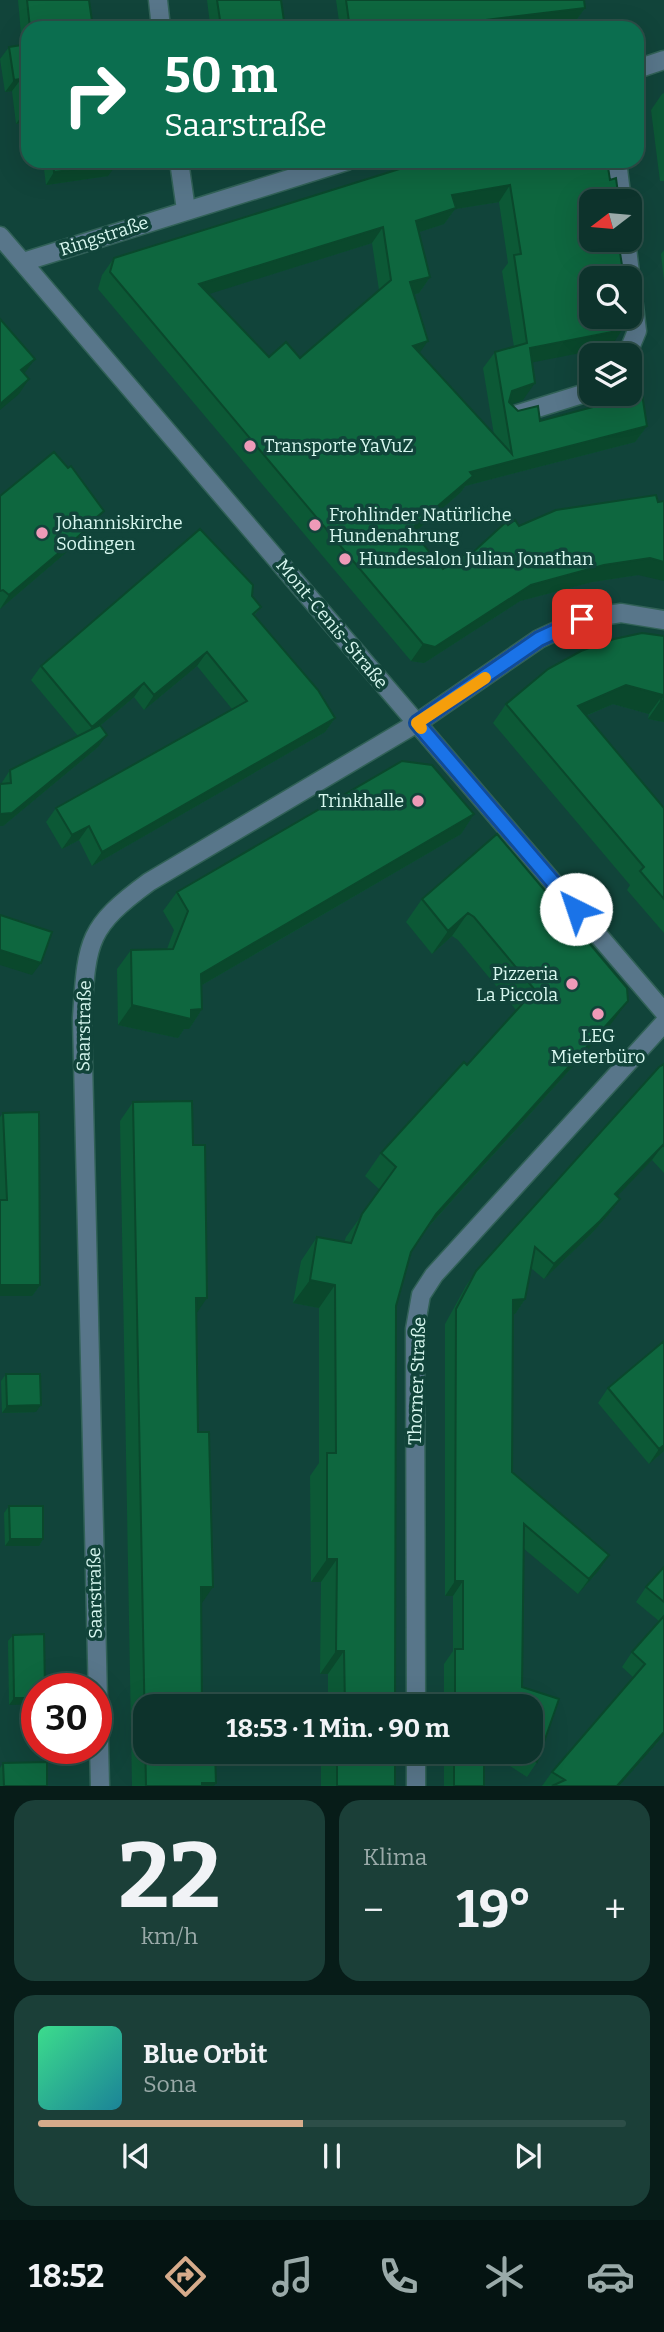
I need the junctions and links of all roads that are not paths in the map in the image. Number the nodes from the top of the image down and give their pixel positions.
1 (158, 0) edge
2 (160, 21) edge
3 (664, 60) edge
4 (644, 67) edge
5 (180, 168) edge
6 (324, 168) edge
7 (618, 168) edge
8 (620, 189) edge
9 (186, 210) junction
10 (0, 236) edge
11 (627, 252) edge
12 (23, 262) junction
13 (632, 343) edge
14 (579, 394) edge
15 (508, 416) edge
16 (664, 620) edge
17 (417, 723) junction
18 (664, 1012) edge
19 (664, 1023) edge
20 (416, 1694) edge
21 (416, 1764) edge
22 (100, 1786) edge
23 (416, 1786) edge

1 - 2 street
3 - 4 street
5 - 9 street
6 - 9 street, Ringstraße
7 - 8 street
9 - 12 street, Ringstraße
10 - 12 street, Mont-Cenis-Straße
11 - 13 street
12 - 17 street, Mont-Cenis-Straße
14 - 15 street
16 - 17 street, Saarstraße
17 - 18 street, Mont-Cenis-Straße
17 - 22 street, Saarstraße
19 - 20 street, Thorner Straße
21 - 23 street

